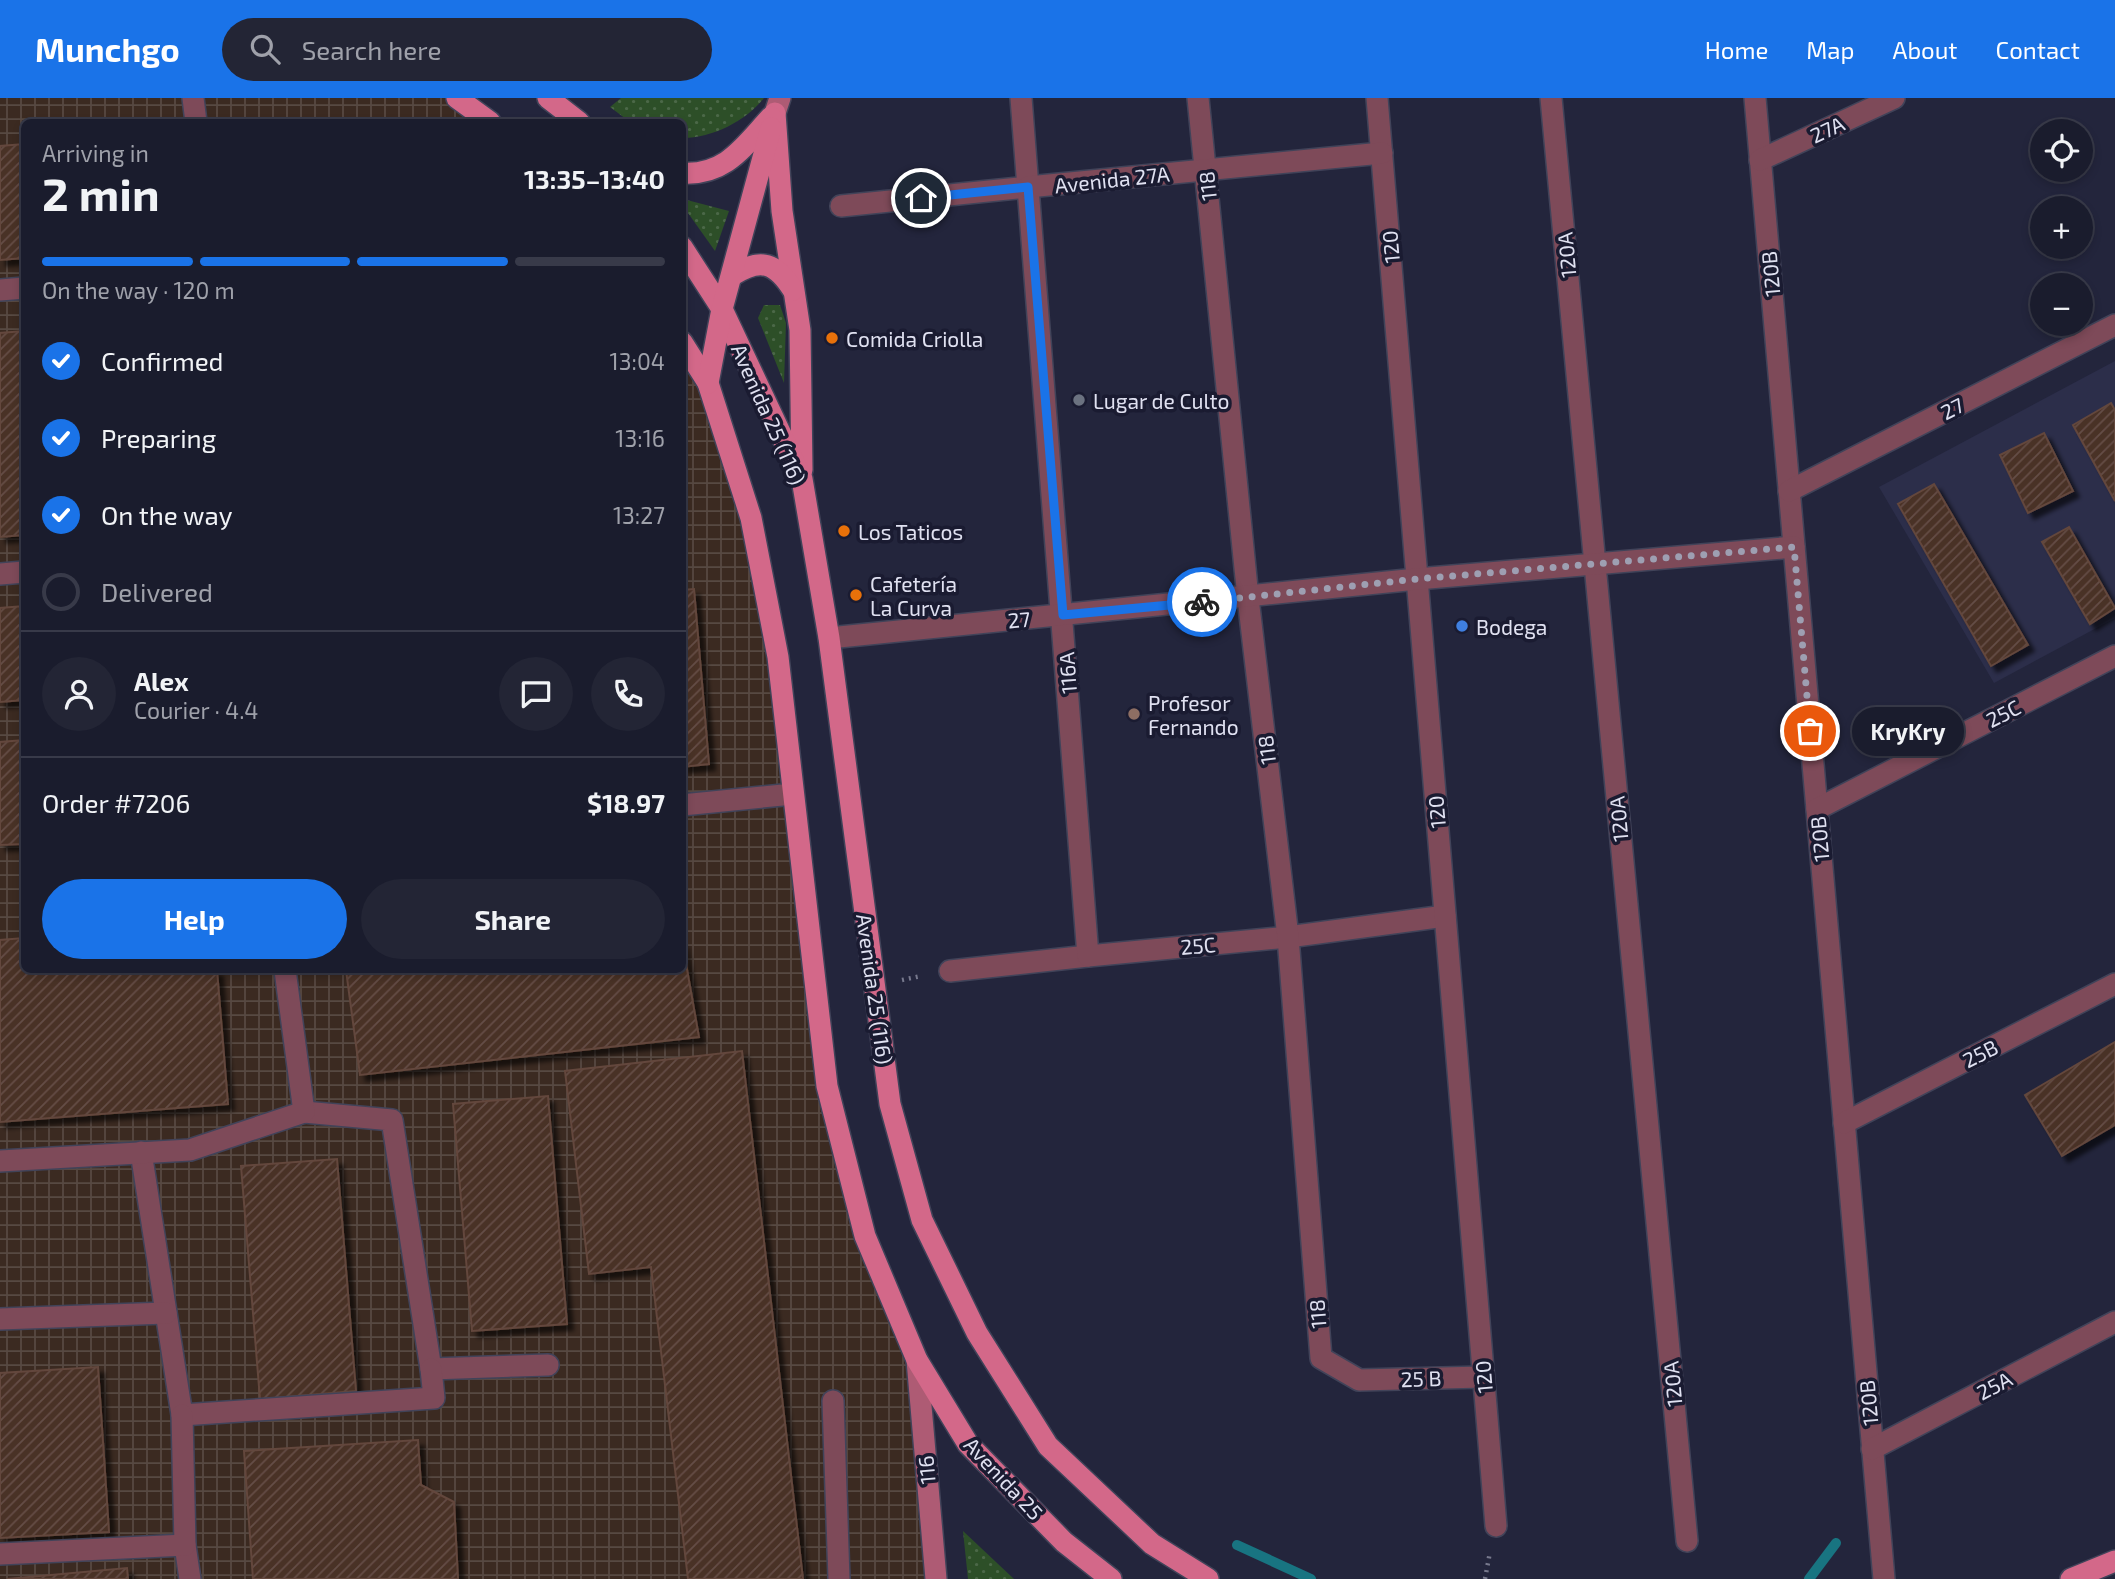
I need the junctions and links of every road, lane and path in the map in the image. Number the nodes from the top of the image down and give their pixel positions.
1 (193, 98) edge
2 (457, 98) edge
3 (548, 98) edge
4 (1020, 98) edge
5 (1198, 98) edge
6 (1377, 98) edge
7 (1551, 98) edge
8 (1755, 98) edge
9 (1894, 98) edge
10 (778, 105) edge
11 (196, 119) edge
12 (486, 119) edge
13 (575, 119) edge
14 (1382, 153) junction
15 (1760, 160) junction
16 (1205, 170) junction
17 (686, 173) edge
18 (1028, 187) junction
19 (841, 206) dead end
20 (686, 253) edge
21 (733, 275) junction
22 (21, 288) edge
23 (0, 290) edge
24 (794, 292) junction
25 (722, 309) junction
26 (2115, 325) edge
27 (686, 348) edge
28 (708, 383) junction
29 (802, 479) junction
30 (1789, 491) junction
31 (1794, 547) junction
32 (1594, 564) junction
33 (21, 572) edge
34 (0, 574) edge
35 (1417, 579) junction
36 (1248, 598) junction
37 (1063, 615) junction
38 (829, 638) junction
39 (2115, 656) edge
40 (793, 794) junction
41 (686, 805) edge
42 (1816, 809) junction
43 (1445, 916) junction
44 (1288, 937) junction
45 (1088, 956) junction
46 (950, 971) joint
47 (285, 973) edge
48 (2115, 984) edge
49 (874, 985) junction
50 (304, 1112) junction
51 (1844, 1123) junction
52 (141, 1152) junction
53 (0, 1161) edge
54 (166, 1312) junction
55 (0, 1319) edge
56 (2115, 1322) edge
57 (917, 1360) junction
58 (548, 1365) dead end
59 (431, 1369) junction
60 (1483, 1377) junction
61 (1359, 1380) joint
62 (833, 1401) dead end
63 (182, 1415) junction
64 (1872, 1449) junction
65 (1496, 1526) dead end
66 (1688, 1541) dead end
67 (185, 1545) junction
68 (0, 1554) edge
69 (2115, 1561) edge
70 (190, 1579) edge
71 (839, 1579) edge
72 (936, 1579) edge
73 (1111, 1579) edge
74 (1208, 1579) edge
75 (1884, 1579) edge
76 (2071, 1579) edge

1 - 11 street
2 - 12 main road
3 - 13 main road
4 - 18 street, 116A
5 - 16 street, 118
6 - 14 street, 120
7 - 32 street, 120A
8 - 15 street, 120B
9 - 15 street, 27A
10 - 17 main road
10 - 21 main road
10 - 24 main road
14 - 16 street, Avenida 27A
14 - 35 street, 120
15 - 30 street, 120B
16 - 18 street, Avenida 27A
16 - 36 street, 118
18 - 19 street, Avenida 27A
18 - 37 street, 116A
20 - 25 main road
21 - 24 main road
21 - 25 main road
22 - 23 street
24 - 29 main road
25 - 28 main road
25 - 29 main road, Avenida 25 (116)
26 - 30 street, 27
27 - 28 main road
28 - 40 main road, Avenida 25 (116)
29 - 38 main road, Avenida 25 (116)
30 - 31 street, 120B
31 - 32 street, 27
31 - 42 street, 120B
32 - 35 street, 27
32 - 66 street, 120A
33 - 34 street
35 - 36 street, 27
35 - 43 street, 120
36 - 37 street, 27
36 - 44 street, 118
37 - 38 street, 27
37 - 45 street, 116A
38 - 49 main road, Avenida 25 (116)
39 - 42 street, 25C
40 - 41 street
40 - 57 main road, Avenida 25 (116)
42 - 51 street, 120B
43 - 44 street, 25C
43 - 60 street, 120
44 - 45 street, 25C
44 - 61 street, 118
45 - 46 street, 25C
46 - 49 path
47 - 50 street
48 - 51 street, 25B
49 - 74 main road, Avenida 25 (116)
50 - 52 street
50 - 59 street
51 - 64 street, 120B
52 - 53 street
52 - 54 street
54 - 55 street
54 - 63 street
56 - 64 street, 25A
57 - 72 main road, 116
57 - 73 main road, Avenida 25
58 - 59 street
59 - 63 street
60 - 61 street, 25 B
60 - 65 street, 120
62 - 71 street
63 - 67 street
64 - 75 street, 120B
67 - 68 street
67 - 70 street
69 - 76 main road

